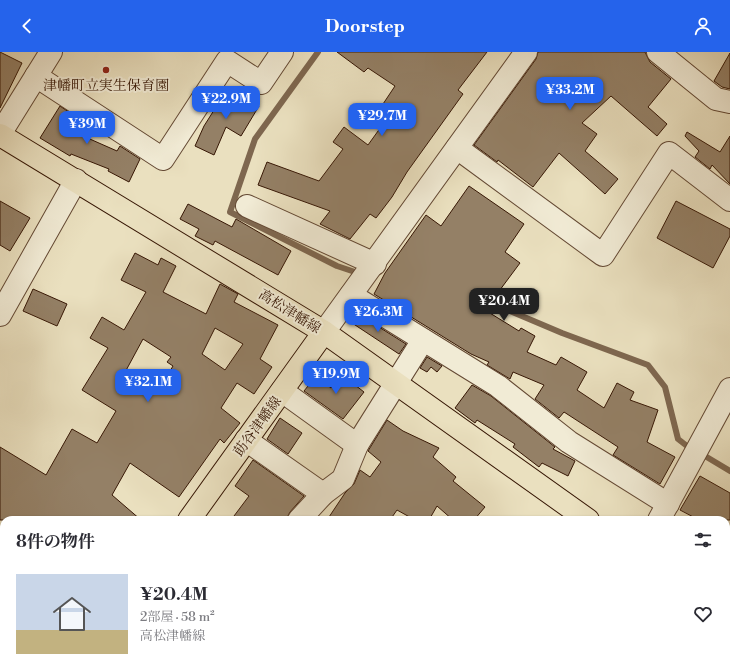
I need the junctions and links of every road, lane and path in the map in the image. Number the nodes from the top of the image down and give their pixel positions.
1 (51, 52) edge
2 (282, 52) edge
3 (526, 52) edge
4 (658, 52) edge
5 (36, 76) junction
6 (730, 102) edge
7 (0, 135) edge
8 (457, 148) junction
9 (76, 180) junction
10 (730, 200) edge
11 (247, 206) dead end
12 (364, 278) junction
13 (0, 315) edge
14 (324, 332) junction
15 (423, 340) junction
16 (396, 384) junction
17 (730, 389) edge
18 (282, 391) junction
19 (246, 440) junction
20 (357, 445) junction
21 (322, 494) junction
22 (664, 512) edge
23 (192, 516) edge
24 (303, 516) edge
25 (582, 516) edge

1 - 5 street
2 - 5 street
3 - 8 street
4 - 6 street
5 - 7 street
7 - 9 main road, 高松津幡線
8 - 10 street
8 - 12 street
9 - 13 street
9 - 14 main road, 高松津幡線
11 - 12 street
12 - 14 street
12 - 15 street
14 - 16 main road, 高松津幡線
14 - 18 main road, 莇谷津幡線
15 - 16 street
15 - 22 street
16 - 20 street
16 - 25 main road, 高松津幡線
17 - 22 street
18 - 19 main road, 莇谷津幡線
18 - 20 street
19 - 21 street
19 - 23 main road, 莇谷津幡線
20 - 21 street
21 - 24 street

